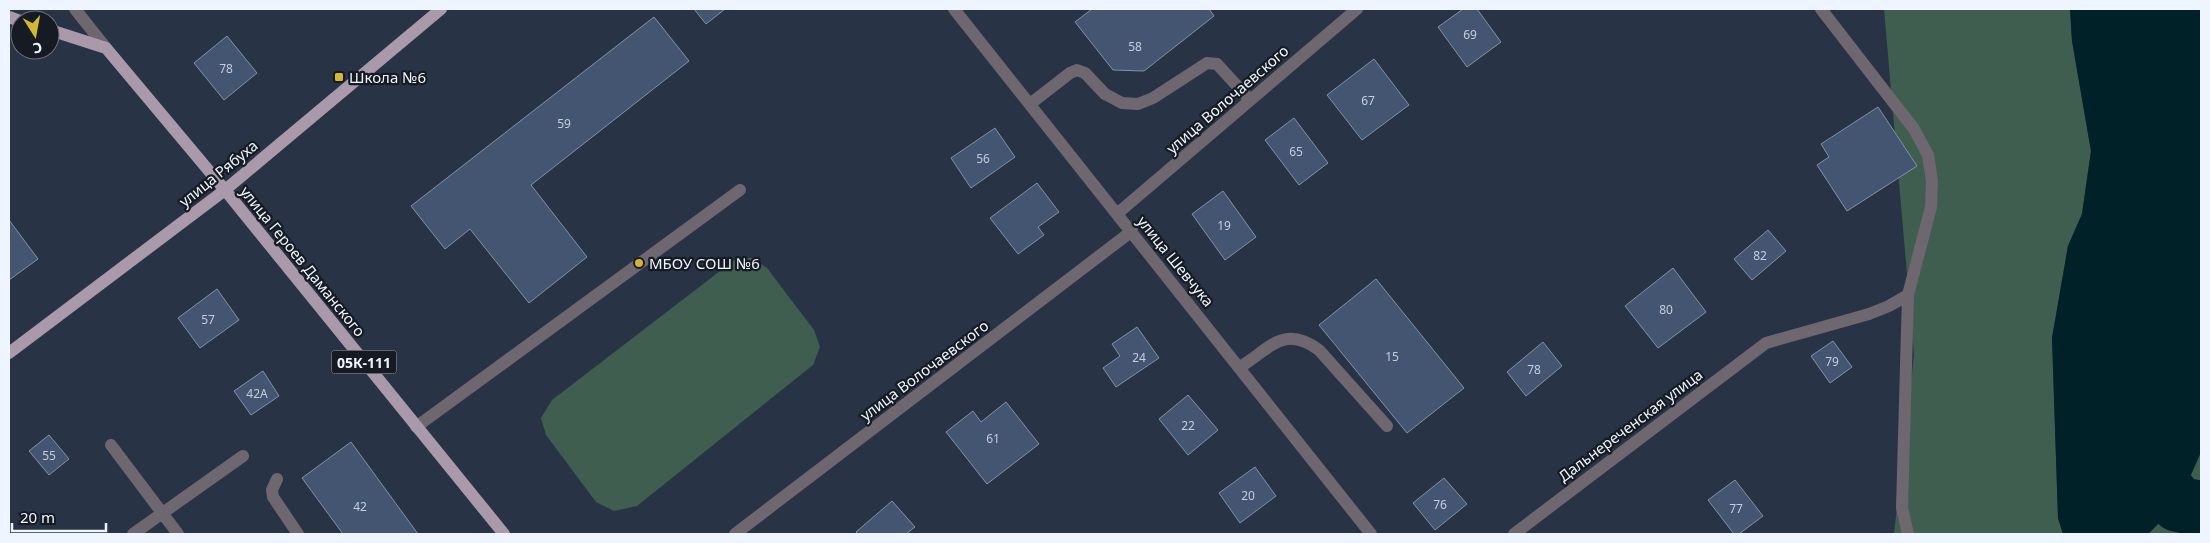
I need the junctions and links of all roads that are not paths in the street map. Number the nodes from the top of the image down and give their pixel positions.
1 (75, 9) edge
2 (441, 9) edge
3 (954, 9) edge
4 (1356, 9) edge
5 (1821, 9) edge
6 (60, 33) edge
7 (106, 48) junction
8 (1250, 100) junction
9 (1030, 104) junction
10 (225, 190) junction
11 (740, 190) dead end
12 (1118, 213) junction
13 (1132, 231) junction
14 (1908, 295) junction
15 (9, 353) edge
16 (1240, 367) junction
17 (1387, 426) dead end
18 (416, 427) junction
19 (111, 445) dead end
20 (243, 456) dead end
21 (277, 479) dead end
22 (163, 514) junction
23 (133, 534) edge
24 (178, 534) edge
25 (298, 534) edge
26 (504, 534) edge
27 (735, 534) edge
28 (1371, 534) edge
29 (1514, 534) edge
30 (1908, 534) edge

1 - 7 street, улица Героев Даманского
2 - 10 main road, улица Рябуха
3 - 9 street, улица Шевчука
4 - 8 street, улица Волочаевского
5 - 14 street
6 - 7 main road
7 - 10 main road, улица Героев Даманского / 05К-111
8 - 9 street
8 - 12 street, улица Волочаевского
9 - 12 street, улица Шевчука
10 - 15 main road, улица Рябуха
10 - 18 main road, улица Героев Даманского / 05К-111
11 - 18 street
12 - 13 street, улица Шевчука
13 - 16 street, улица Шевчука
13 - 27 street, улица Волочаевского
14 - 29 street, Дальнереченская улица
14 - 30 street
16 - 17 street
16 - 28 street, улица Шевчука
18 - 26 main road, улица Героев Даманского / 05К-111
19 - 22 street
20 - 22 street
21 - 25 street
22 - 23 street
22 - 24 street

